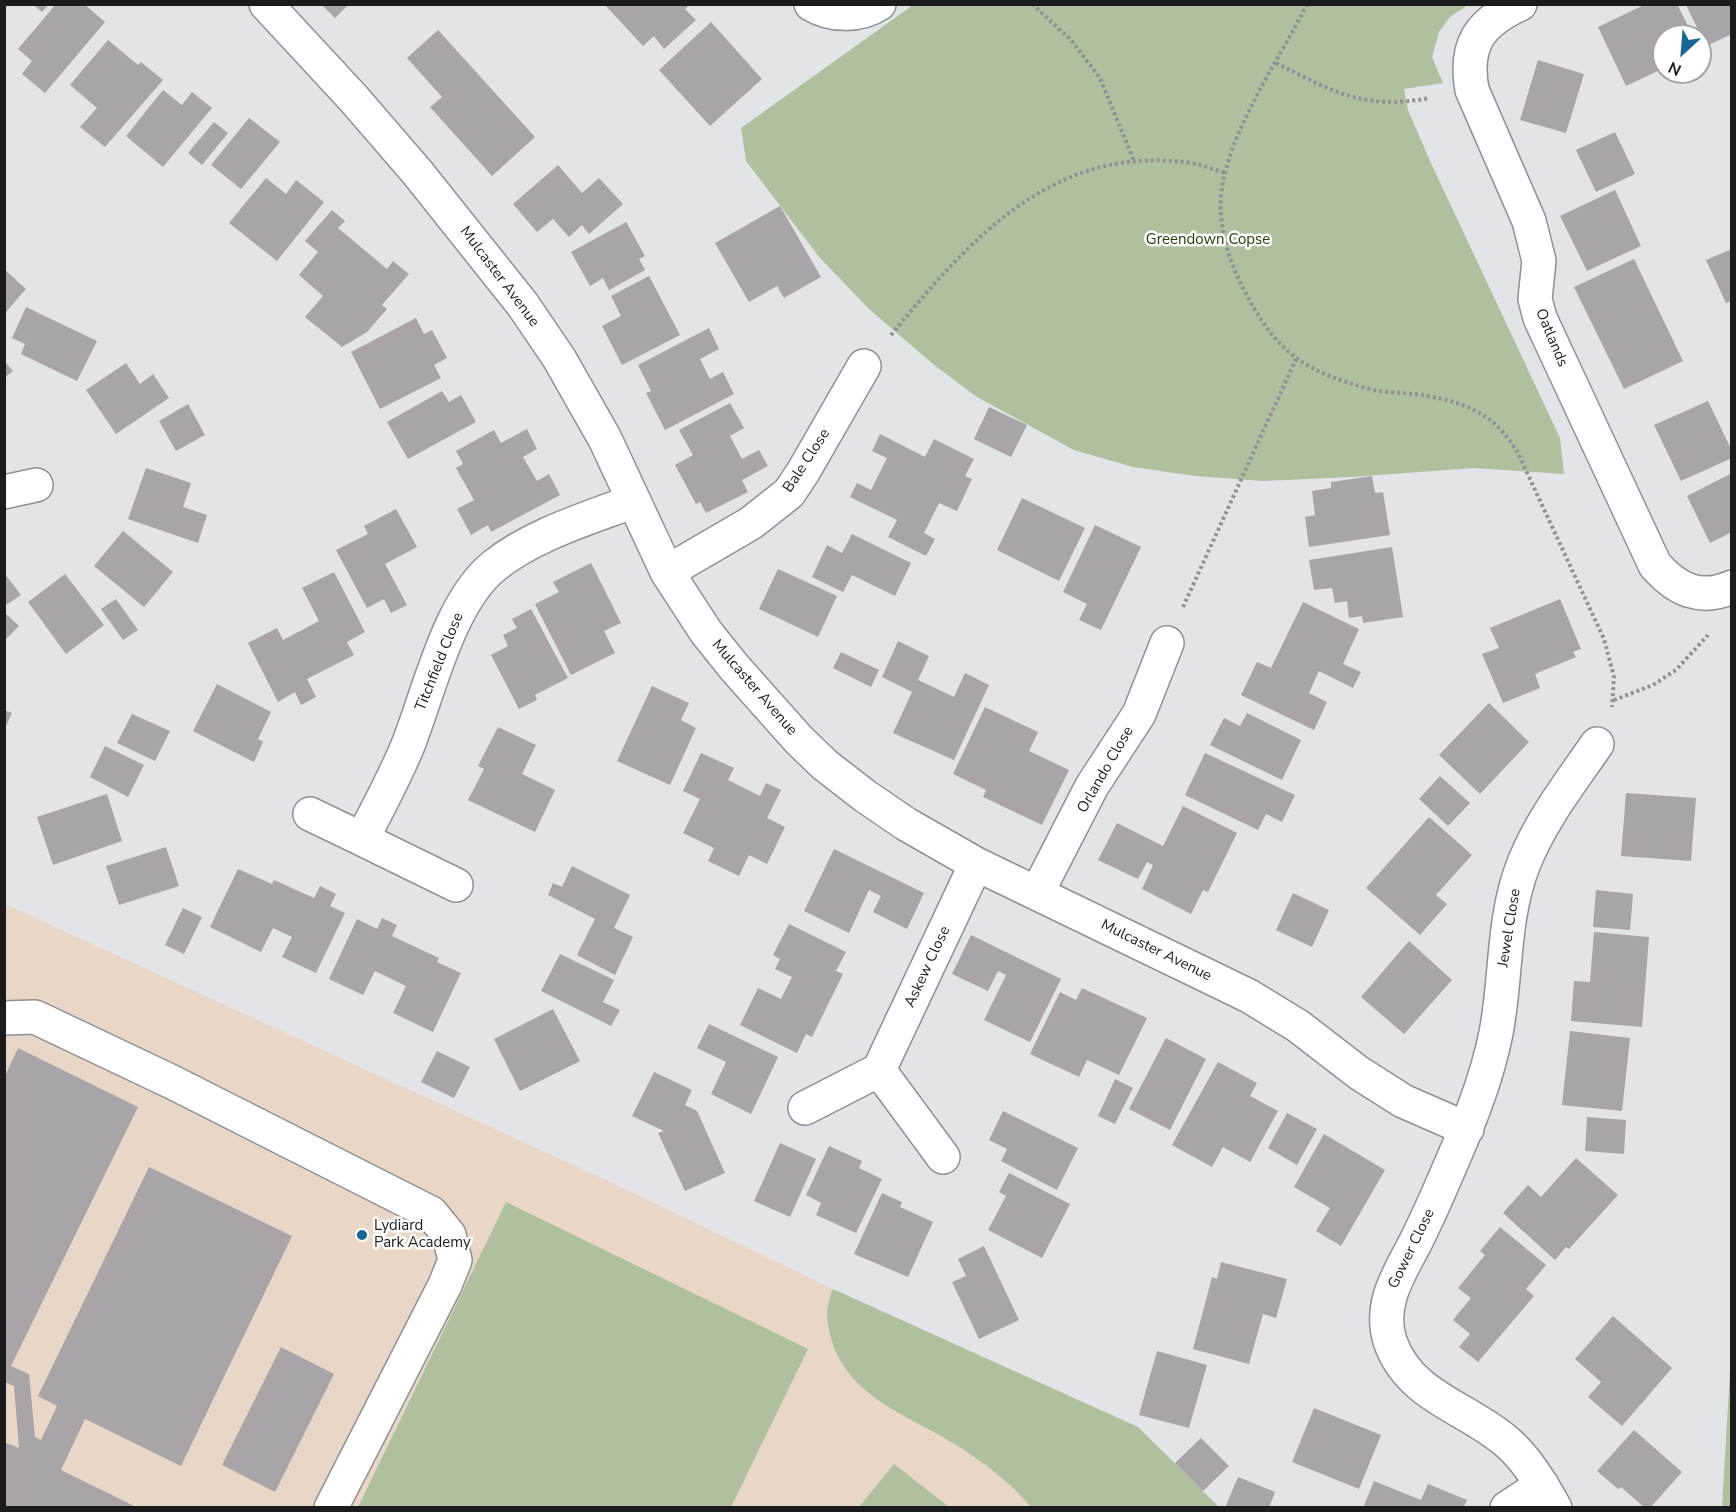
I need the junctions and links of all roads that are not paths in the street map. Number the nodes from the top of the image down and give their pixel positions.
1 (266, 4) edge
2 (811, 4) edge
3 (879, 4) edge
4 (1520, 4) edge
5 (864, 366) road end
6 (36, 485) dead end
7 (4, 492) edge
8 (634, 501) junction
9 (667, 572) junction
10 (1731, 587) edge
11 (1167, 644) road end
12 (1597, 744) road end
13 (310, 814) dead end
14 (362, 839) junction
15 (976, 864) junction
16 (456, 885) dead end
17 (1037, 893) junction
18 (4, 1018) edge
19 (879, 1070) junction
20 (805, 1108) dead end
21 (1467, 1129) junction
22 (943, 1158) dead end
23 (1548, 1496) edge
24 (331, 1508) edge
25 (1508, 1508) edge

1 - 8 street, Mulcaster Avenue
2 - 3 street
4 - 10 street, Oatlands
5 - 9 street, Bale Close
6 - 7 street
8 - 9 street, Mulcaster Avenue
8 - 14 street, Titchfield Close
9 - 15 street, Mulcaster Avenue
11 - 17 street, Orlando Close
12 - 21 street, Jewel Close
13 - 14 street
14 - 16 street
15 - 17 street, Mulcaster Avenue
15 - 19 street, Askew Close
17 - 21 street, Mulcaster Avenue
18 - 24 street
19 - 20 street
19 - 22 street
21 - 23 street, Gower Close
23 - 25 street, Gower Close

